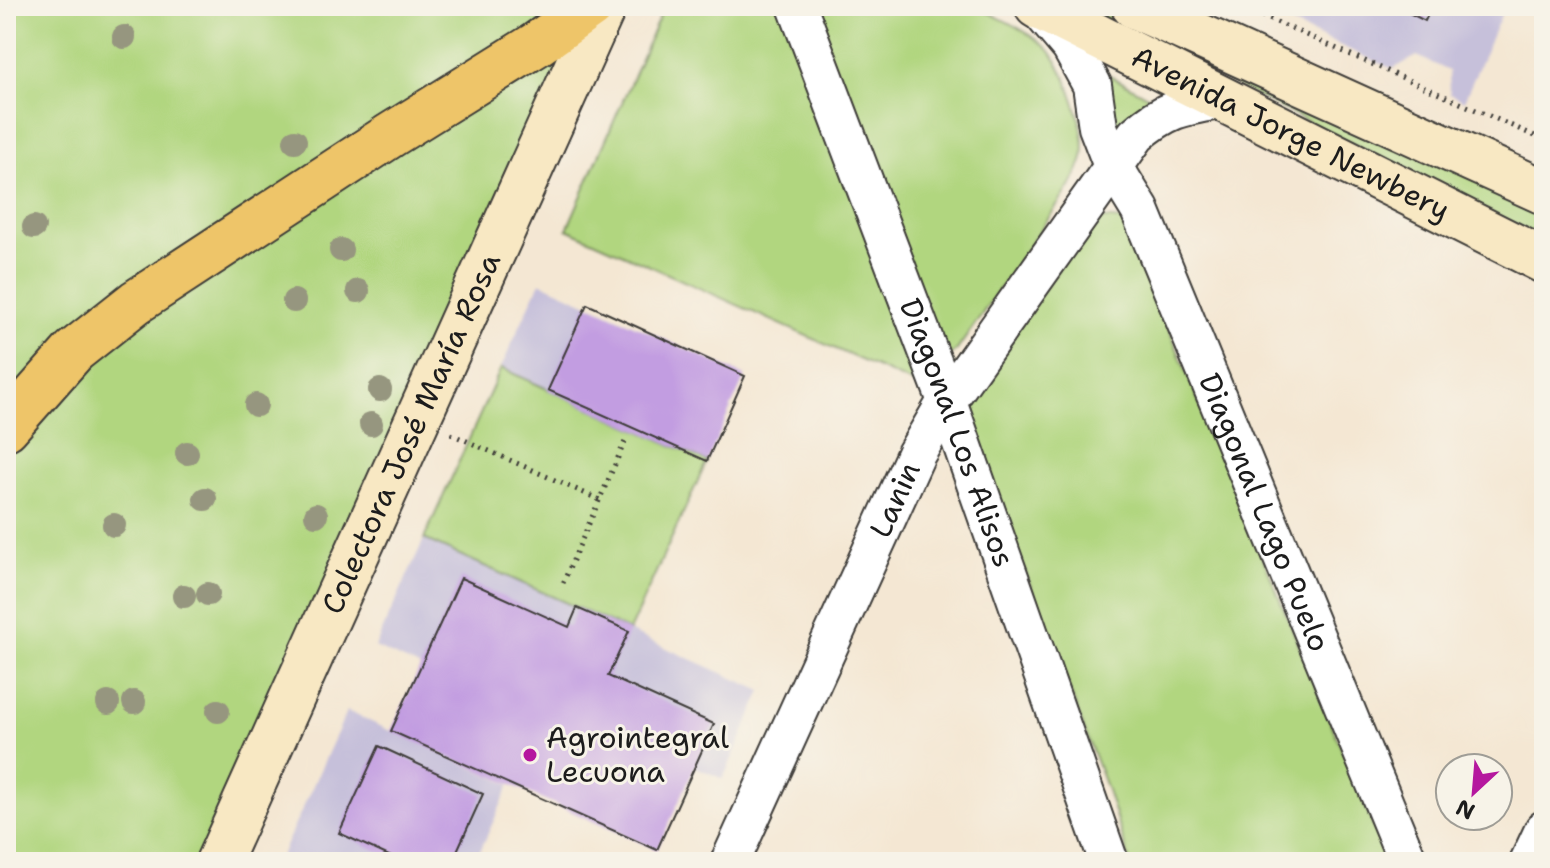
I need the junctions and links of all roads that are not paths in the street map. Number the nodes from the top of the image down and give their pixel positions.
1 (591, 6) edge
2 (604, 6) edge
3 (797, 6) edge
4 (1037, 6) edge
5 (1134, 6) edge
6 (1224, 99) junction
7 (1113, 166) junction
8 (1544, 192) edge
9 (1544, 261) edge
10 (947, 401) junction
11 (6, 428) edge
12 (1544, 830) edge
13 (218, 862) edge
14 (730, 862) edge
15 (1109, 862) edge
16 (1408, 862) edge
17 (1529, 862) edge

1 - 11 highway
2 - 13 main road, Colectora José María Rosa
3 - 10 street, Diagonal Los Alisos
4 - 6 main road, Avenida Jorge Newbery
4 - 7 street, Diagonal Lago Puelo
5 - 8 main road, Avenida Jorge Newbery
6 - 7 street
6 - 9 main road, Avenida Jorge Newbery
7 - 10 street, Lanin
7 - 16 street, Diagonal Lago Puelo
10 - 14 street, Lanin
10 - 15 street, Diagonal Los Alisos
12 - 17 street

